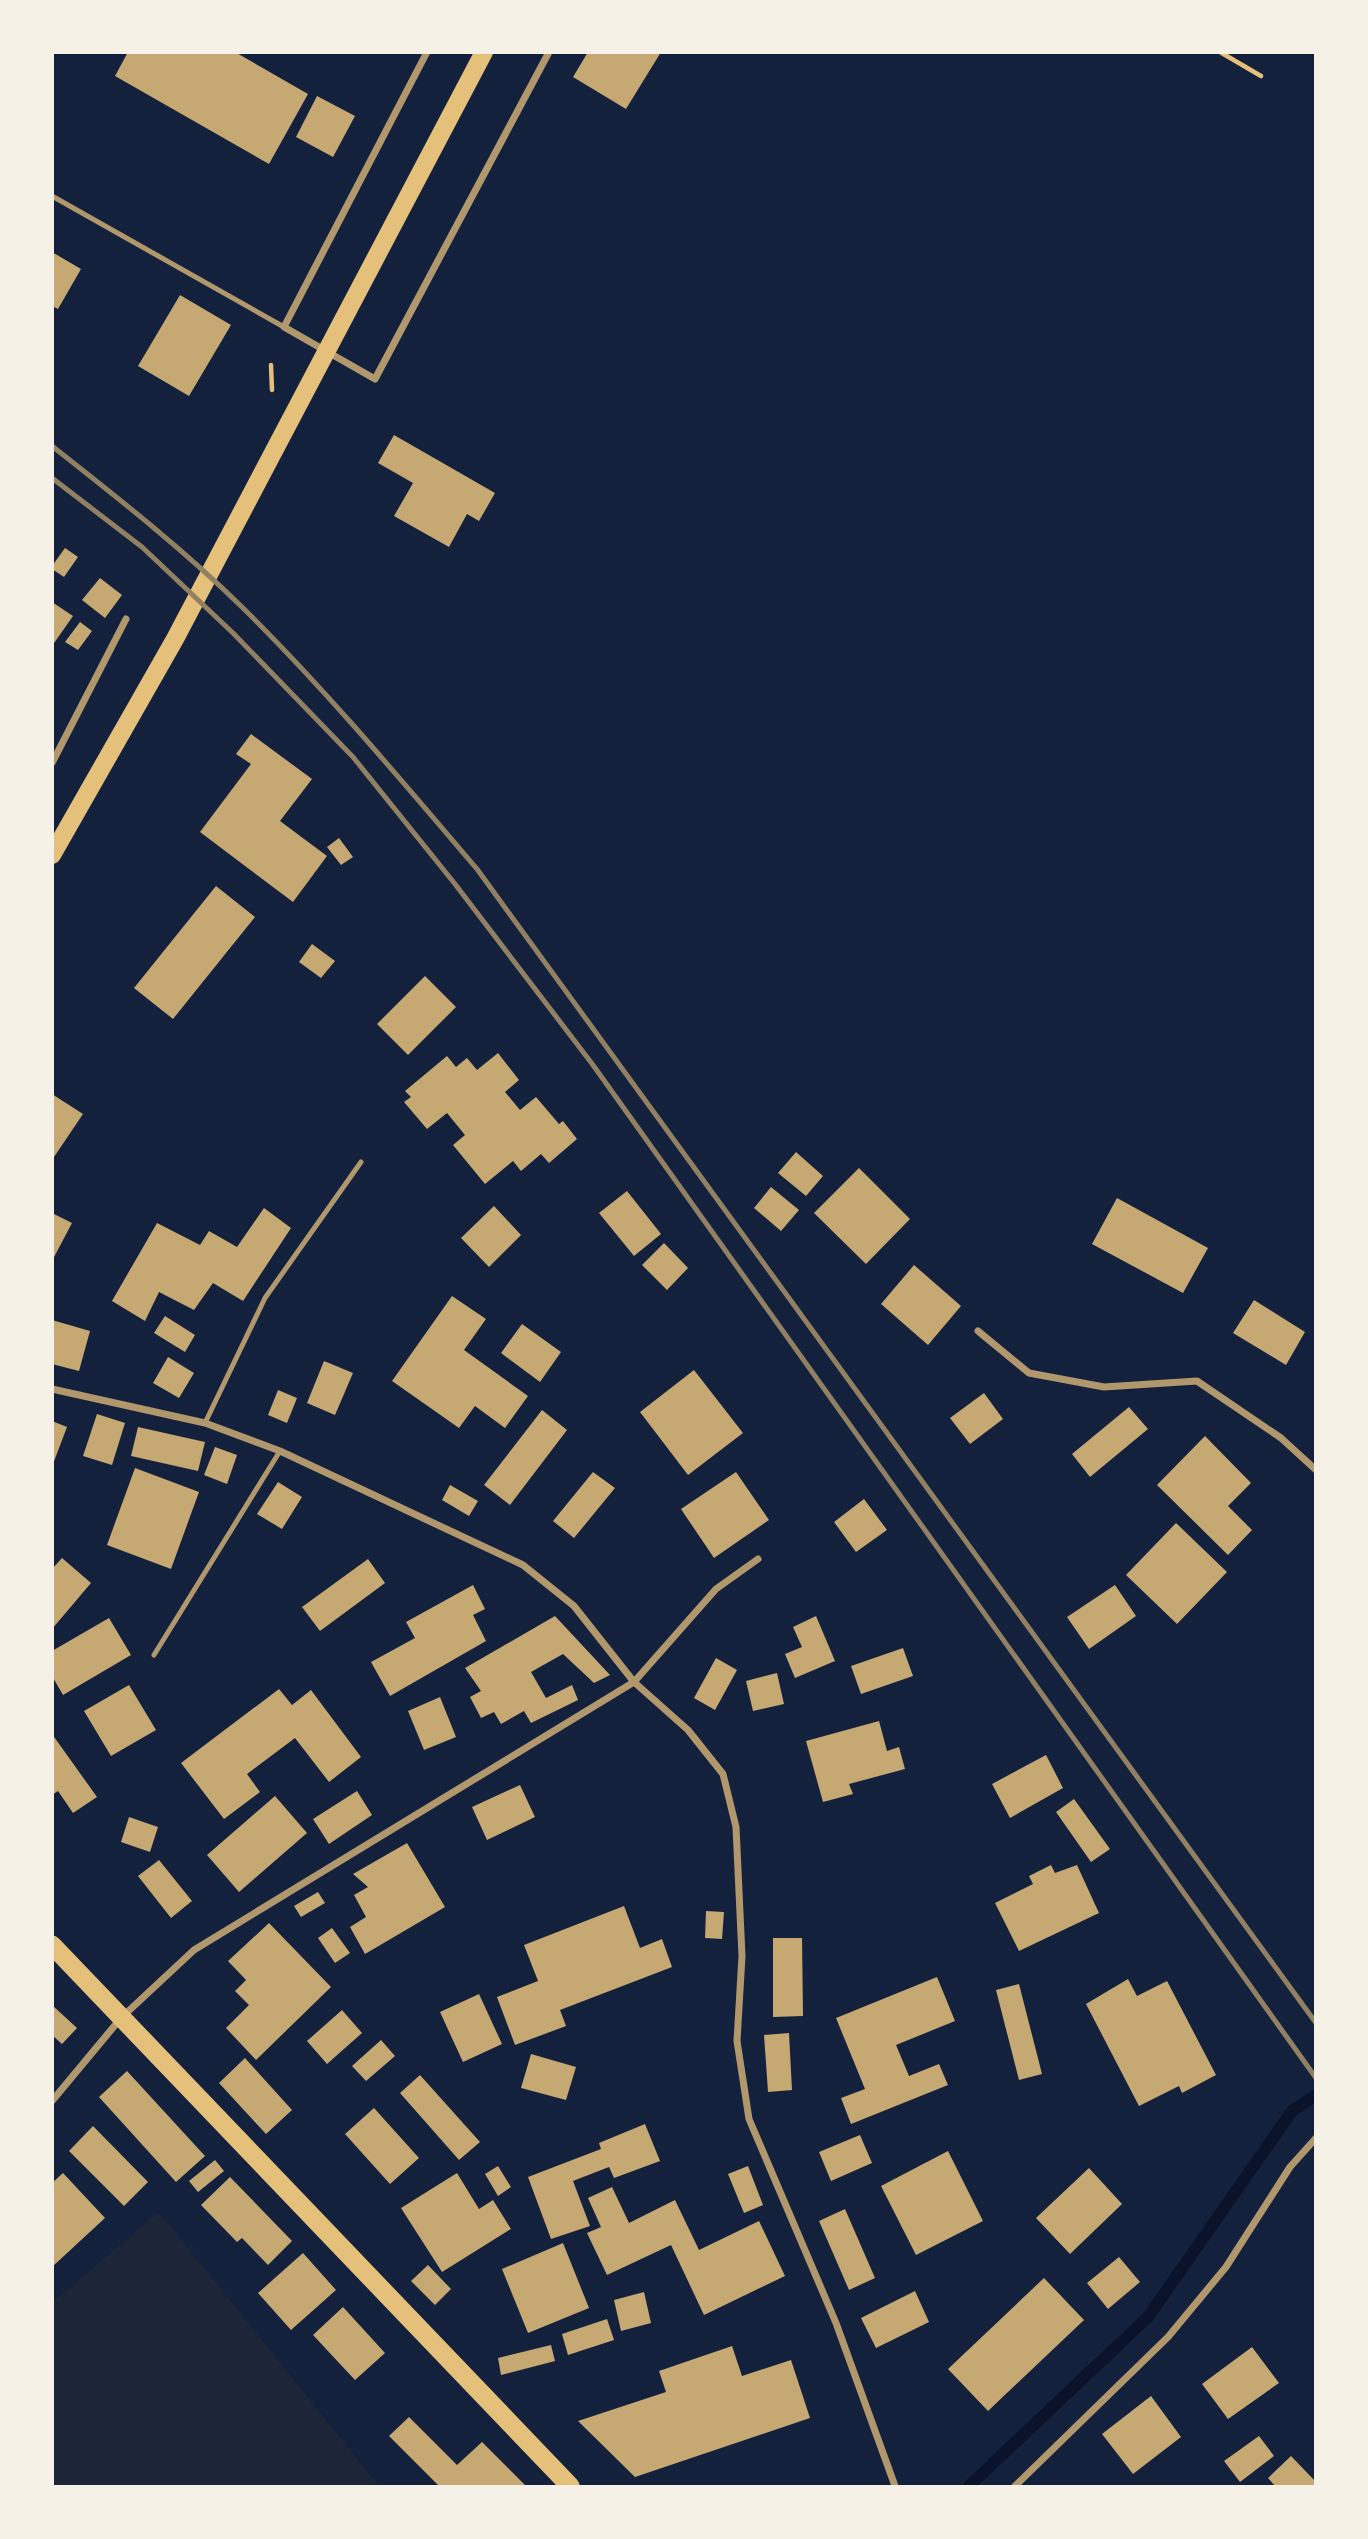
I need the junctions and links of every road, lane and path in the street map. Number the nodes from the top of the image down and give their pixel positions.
1 (427, 52) edge
2 (484, 52) edge
3 (549, 52) edge
4 (1220, 52) edge
5 (1261, 76) dead end
6 (52, 196) edge
7 (284, 327) junction
8 (126, 619) dead end
9 (52, 763) edge
10 (52, 855) edge
11 (361, 1162) dead end
12 (978, 1331) dead end
13 (52, 1389) edge
14 (205, 1423) junction
15 (280, 1451) junction
16 (1315, 1470) edge
17 (758, 1559) dead end
18 (154, 1656) dead end
19 (634, 1682) junction
20 (52, 1945) edge
21 (121, 2018) junction
22 (52, 2101) edge
23 (1315, 2138) edge
24 (570, 2487) edge
25 (895, 2487) edge
26 (1015, 2487) edge

1 - 7 street
2 - 10 main road
3 - 7 street
4 - 5 path
6 - 7 lane
8 - 9 street
11 - 14 lane
12 - 16 street
13 - 14 street
14 - 15 street
15 - 18 lane
15 - 19 street
17 - 19 street
19 - 21 street
19 - 25 street
20 - 21 highway
21 - 22 street
21 - 24 highway
23 - 26 street

